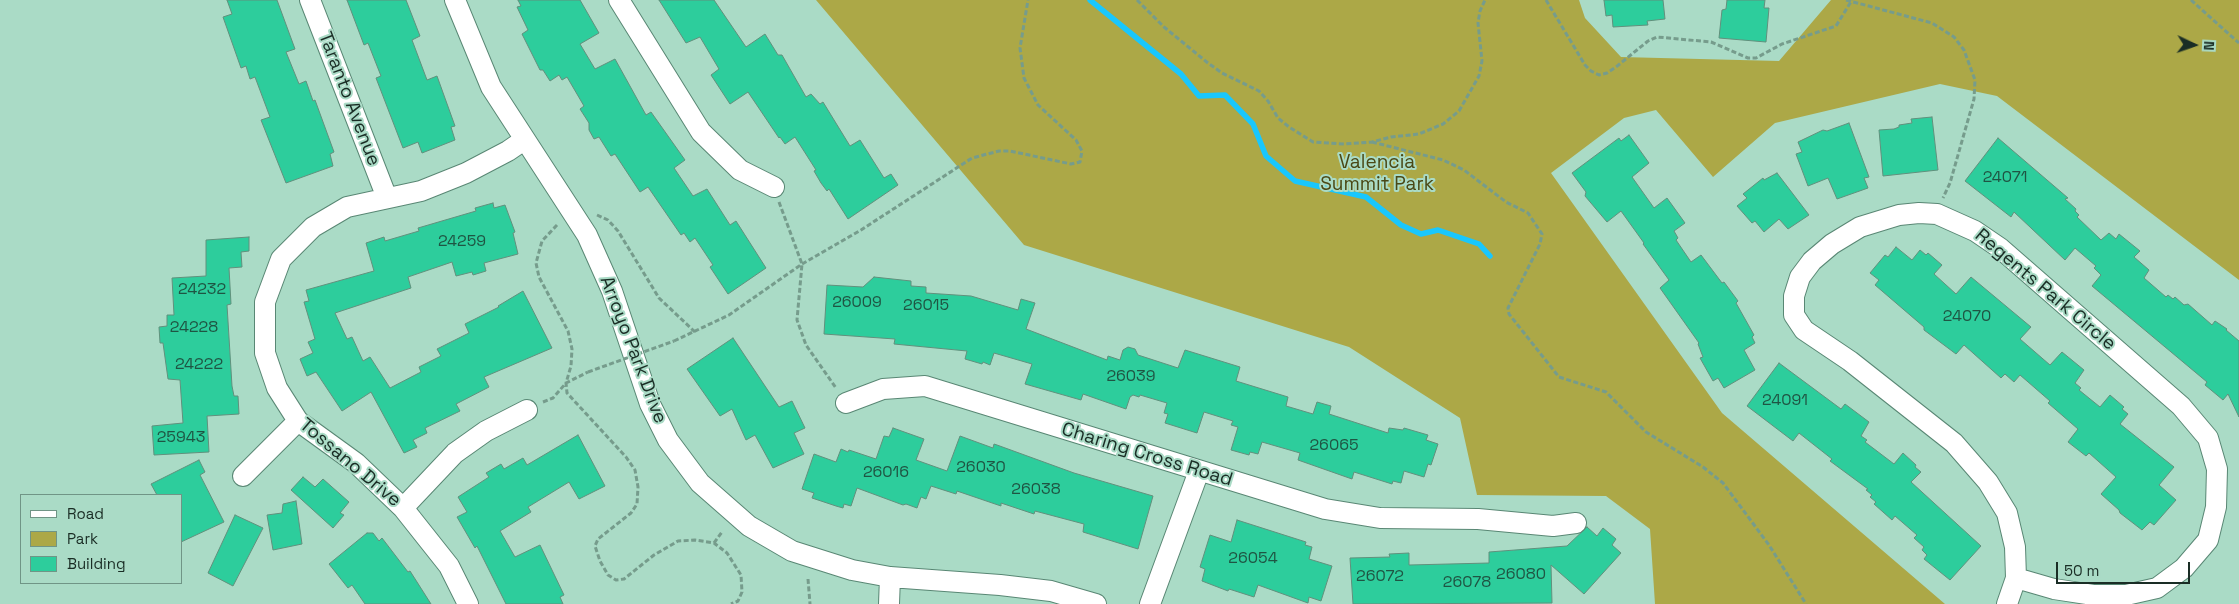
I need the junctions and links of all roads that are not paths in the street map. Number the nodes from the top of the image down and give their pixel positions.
1 (310, 0) edge
2 (455, 0) edge
3 (619, 0) edge
4 (524, 140) junction
5 (774, 187) road end
6 (387, 198) junction
7 (846, 403) road end
8 (527, 410) road end
9 (298, 421) junction
10 (1199, 471) junction
11 (243, 476) dead end
12 (403, 508) junction
13 (1576, 523) dead end
14 (890, 577) junction
15 (2016, 578) junction
16 (468, 604) edge
17 (889, 604) edge
18 (1096, 604) edge
19 (1150, 604) edge
20 (2007, 604) edge

1 - 6 street, Taranto Avenue
2 - 4 street, Arroyo Park Drive
3 - 5 street
4 - 6 street, Tossano Drive
4 - 14 street, Arroyo Park Drive
6 - 9 street, Tossano Drive
7 - 10 street, Charing Cross Road
8 - 12 street
9 - 11 street
9 - 12 street, Tossano Drive
10 - 13 street, Charing Cross Road
10 - 19 street
12 - 16 street, Tossano Drive
14 - 17 street
14 - 18 street, Arroyo Park Drive
15 - 15 street, Regents Park Circle
15 - 20 street, Regents Park Circle

